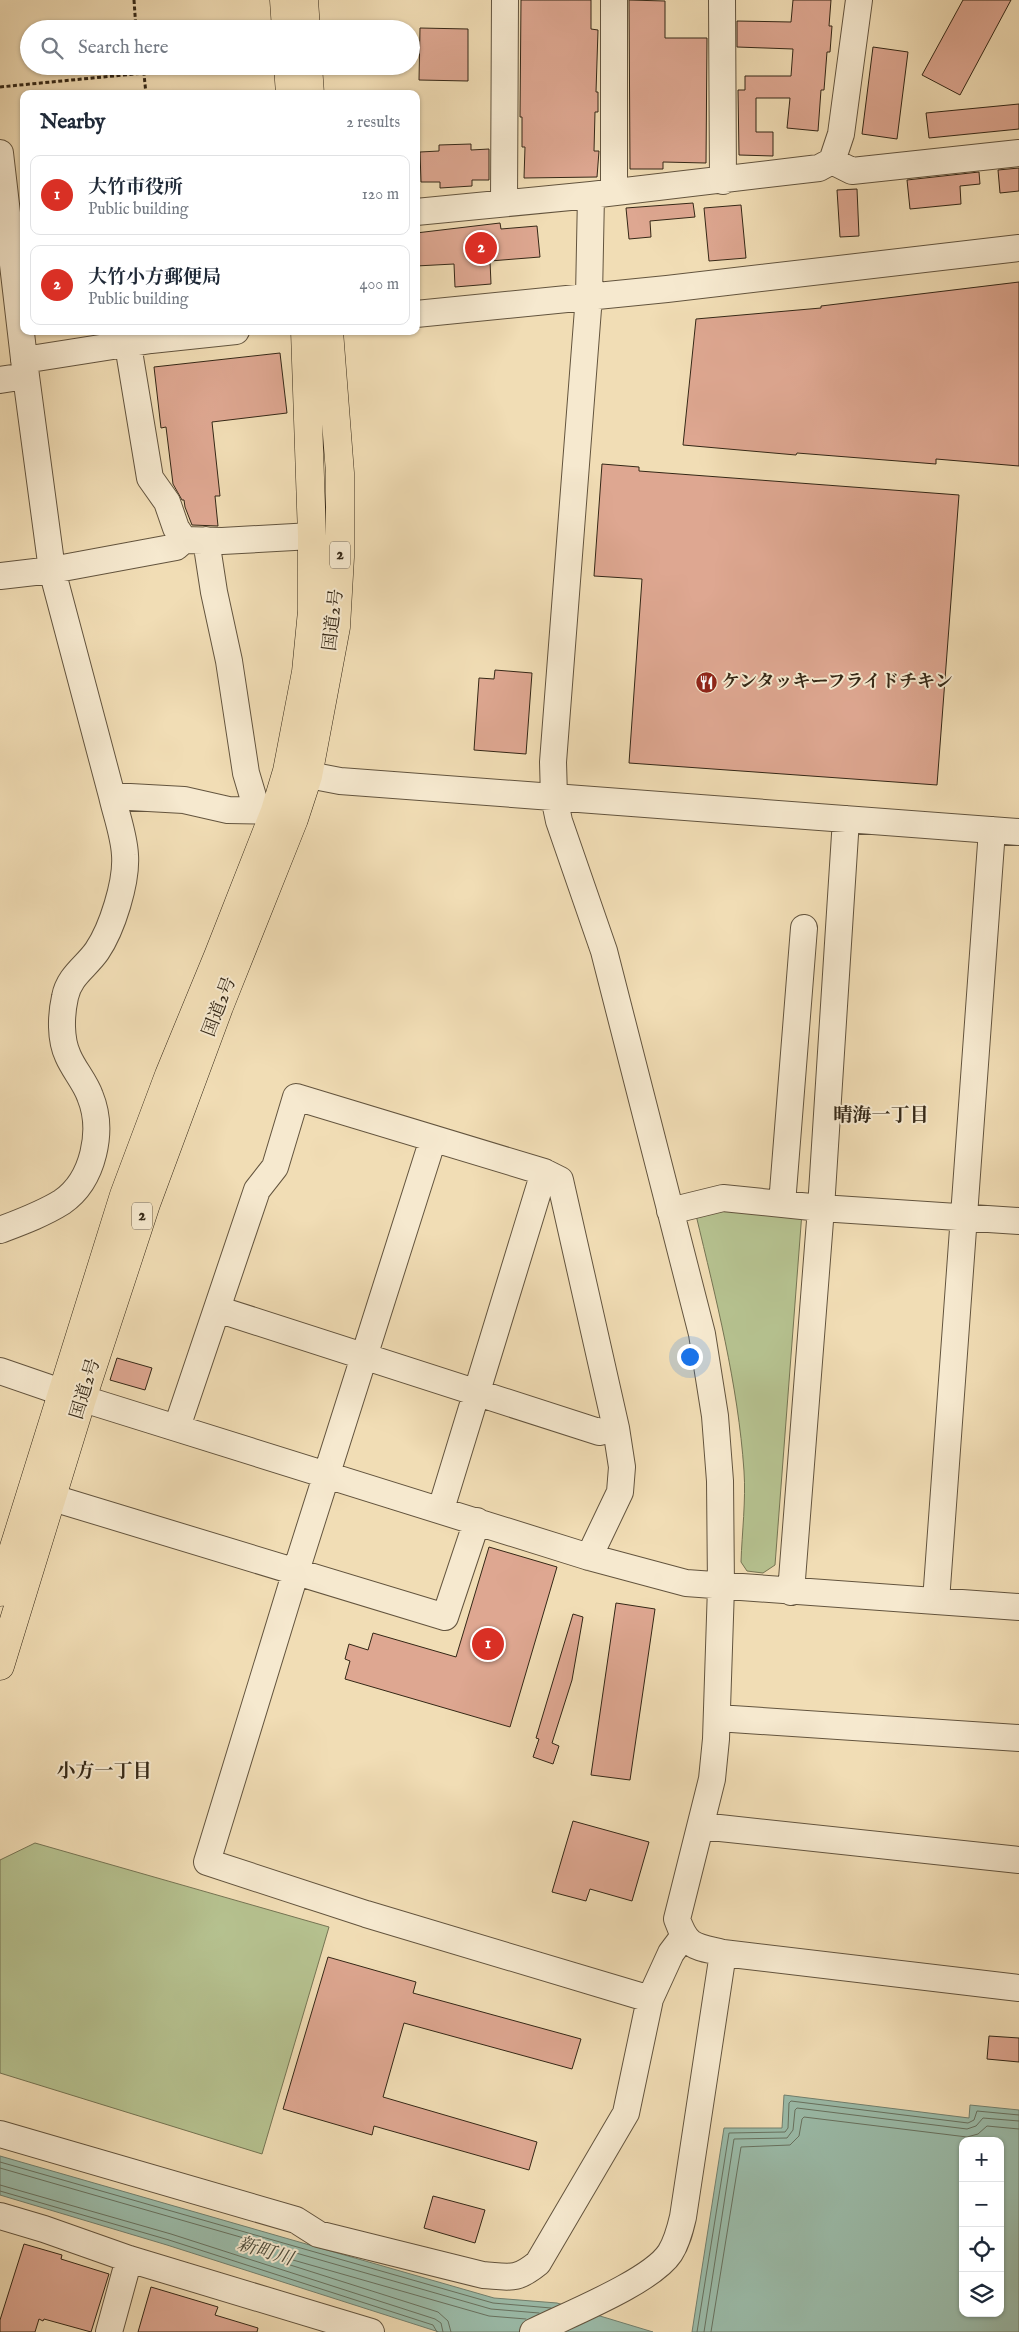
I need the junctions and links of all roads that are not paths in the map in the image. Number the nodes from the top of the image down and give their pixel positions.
1 (284, 0) edge
2 (304, 0) edge
3 (505, 0) edge
4 (614, 0) edge
5 (722, 0) edge
6 (859, 0) edge
7 (285, 20) edge
8 (305, 20) edge
9 (289, 75) edge
10 (309, 75) edge
11 (290, 90) edge
12 (310, 90) edge
13 (0, 153) edge
14 (1019, 154) edge
15 (832, 161) junction
16 (723, 181) junction
17 (602, 194) junction
18 (504, 202) junction
19 (420, 212) edge
20 (1019, 248) edge
21 (589, 296) junction
22 (420, 314) edge
23 (20, 325) edge
24 (21, 335) edge
25 (198, 335) edge
26 (304, 335) edge
27 (330, 335) edge
28 (128, 345) junction
29 (25, 368) junction
30 (0, 380) edge
31 (312, 536) junction
32 (195, 540) junction
33 (52, 570) junction
34 (0, 576) edge
35 (298, 773) junction
36 (112, 796) junction
37 (554, 797) junction
38 (276, 813) junction
39 (846, 819) junction
40 (992, 830) junction
41 (1019, 832) edge
42 (804, 928) dead end
43 (433, 1139) junction
44 (544, 1172) junction
45 (782, 1204) junction
46 (821, 1208) junction
47 (670, 1211) junction
48 (964, 1217) junction
49 (1019, 1221) edge
50 (0, 1230) edge
51 (217, 1309) junction
52 (365, 1356) junction
53 (0, 1371) edge
54 (477, 1392) junction
55 (72, 1396) junction
56 (177, 1427) junction
57 (616, 1428) junction
58 (327, 1474) junction
59 (53, 1498) junction
60 (440, 1509) junction
61 (476, 1521) junction
62 (589, 1557) junction
63 (296, 1571) junction
64 (721, 1587) junction
65 (0, 1592) edge
66 (791, 1592) junction
67 (936, 1601) junction
68 (1019, 1607) edge
69 (0, 1666) edge
70 (717, 1718) junction
71 (1019, 1738) edge
72 (701, 1826) junction
73 (1019, 1860) edge
74 (683, 1937) junction
75 (723, 1953) junction
76 (1019, 1988) edge
77 (650, 1999) junction
78 (0, 2134) edge
79 (0, 2216) edge
80 (130, 2259) junction
81 (109, 2332) edge
82 (370, 2332) edge
83 (533, 2332) edge

1 - 7 highway
2 - 8 highway
3 - 18 street
4 - 17 street
5 - 16 street
6 - 15 street
9 - 11 highway
10 - 12 highway
13 - 23 street
14 - 15 street
15 - 16 street
16 - 17 street
17 - 18 street
17 - 21 street
18 - 19 street
20 - 21 street
21 - 22 street
21 - 37 street
24 - 29 street
25 - 28 street
26 - 31 highway, 国道2号 / 2
27 - 35 highway, 国道2号 / 2
28 - 29 street
28 - 32 street
29 - 30 street
29 - 33 street
31 - 32 street
31 - 35 highway, 国道2号 / 2
32 - 33 street
32 - 38 street
33 - 34 street
33 - 36 street
35 - 37 street
35 - 38 highway, 国道2号 / 2
36 - 38 street
36 - 50 street
37 - 39 street
37 - 47 street
38 - 55 highway, 国道2号 / 2
39 - 40 street
39 - 46 street
40 - 41 street
40 - 48 street
42 - 45 street
43 - 44 street
43 - 51 street
43 - 52 street
44 - 54 street
44 - 57 street
45 - 46 street
45 - 47 street
46 - 48 street
46 - 66 street
47 - 64 street
48 - 49 street
48 - 67 street
51 - 52 street
51 - 56 street
52 - 54 street
52 - 58 street
53 - 55 street
54 - 57 street
54 - 60 street
55 - 56 street
55 - 59 highway, 国道2号 / 2
55 - 65 highway, 国道2号 / 2
56 - 58 street
57 - 62 street
58 - 60 street
58 - 63 street
59 - 63 street
59 - 69 highway, 国道2号 / 2
60 - 61 street
61 - 62 street
61 - 63 street
62 - 64 street
63 - 77 street
64 - 66 street
64 - 70 street
66 - 67 street
67 - 68 street
70 - 71 street
70 - 72 street
72 - 73 street
72 - 74 street
74 - 75 street
74 - 77 street
75 - 76 street
75 - 83 street
77 - 78 street
79 - 80 street
80 - 81 street
80 - 82 street

